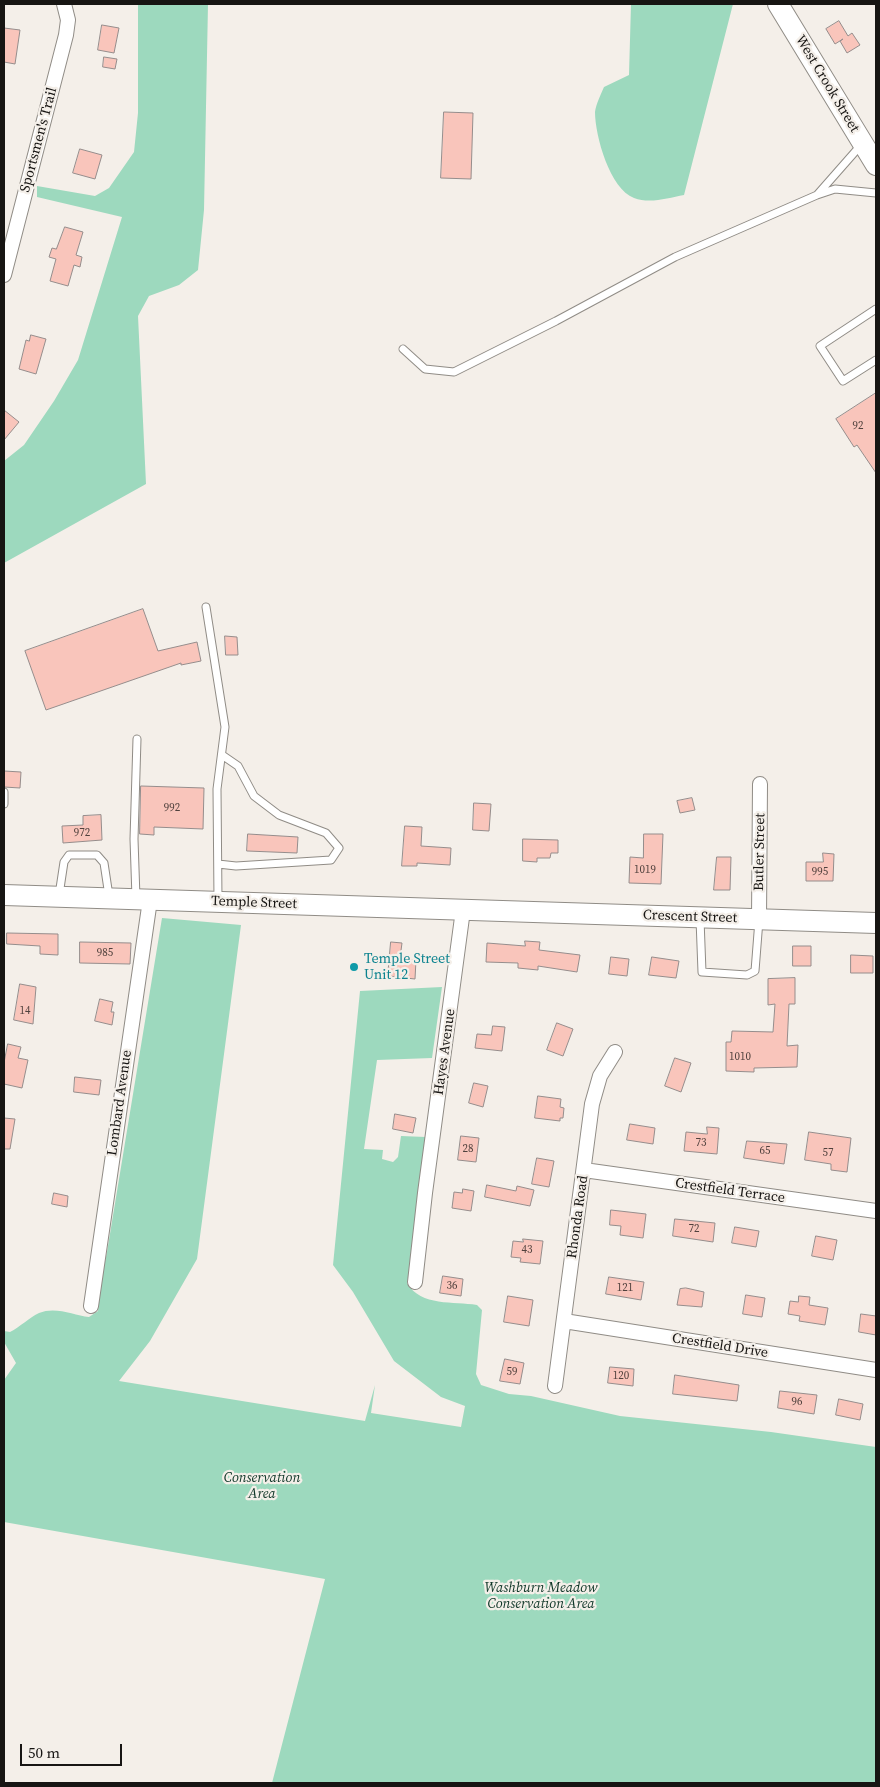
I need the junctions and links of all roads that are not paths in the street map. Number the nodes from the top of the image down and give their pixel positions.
1 (64, 4) edge
2 (778, 4) edge
3 (862, 143) junction
4 (876, 165) edge
5 (876, 193) edge
6 (817, 195) junction
7 (4, 275) edge
8 (876, 309) edge
9 (403, 349) dead end
10 (876, 360) edge
11 (206, 607) dead end
12 (137, 739) dead end
13 (222, 755) junction
14 (760, 784) dead end
15 (4, 792) edge
16 (4, 804) edge
17 (218, 864) junction
18 (4, 895) edge
19 (59, 897) junction
20 (109, 899) junction
21 (143, 900) junction
22 (218, 902) junction
23 (463, 910) junction
24 (504, 911) joint
25 (700, 917) junction
26 (759, 919) junction
27 (876, 923) edge
28 (615, 1052) dead end
29 (584, 1170) junction
30 (876, 1211) edge
31 (415, 1282) dead end
32 (91, 1306) dead end
33 (564, 1322) junction
34 (876, 1370) edge
35 (555, 1386) dead end

1 - 7 street, Sportsmen's Trail
2 - 3 main road, West Crook Street
3 - 4 main road, West Crook Street
3 - 6 lane
5 - 6 lane
6 - 9 lane
8 - 10 lane
11 - 13 lane
12 - 21 lane
13 - 17 lane
13 - 17 lane
14 - 26 street, Butler Street
15 - 16 lane
17 - 22 lane
18 - 19 main road, Temple Street
19 - 20 main road, Temple Street
19 - 20 lane
20 - 21 main road, Temple Street
21 - 22 main road, Temple Street
21 - 32 street, Lombard Avenue
22 - 23 main road, Temple Street
23 - 24 main road, Temple Street
23 - 31 street, Hayes Avenue
24 - 25 main road, Crescent Street
25 - 26 main road, Crescent Street
25 - 26 lane
26 - 27 main road, Crescent Street
28 - 29 street, Rhonda Road
29 - 30 street, Crestfield Terrace
29 - 33 street, Rhonda Road
33 - 34 street, Crestfield Drive
33 - 35 street, Rhonda Road

